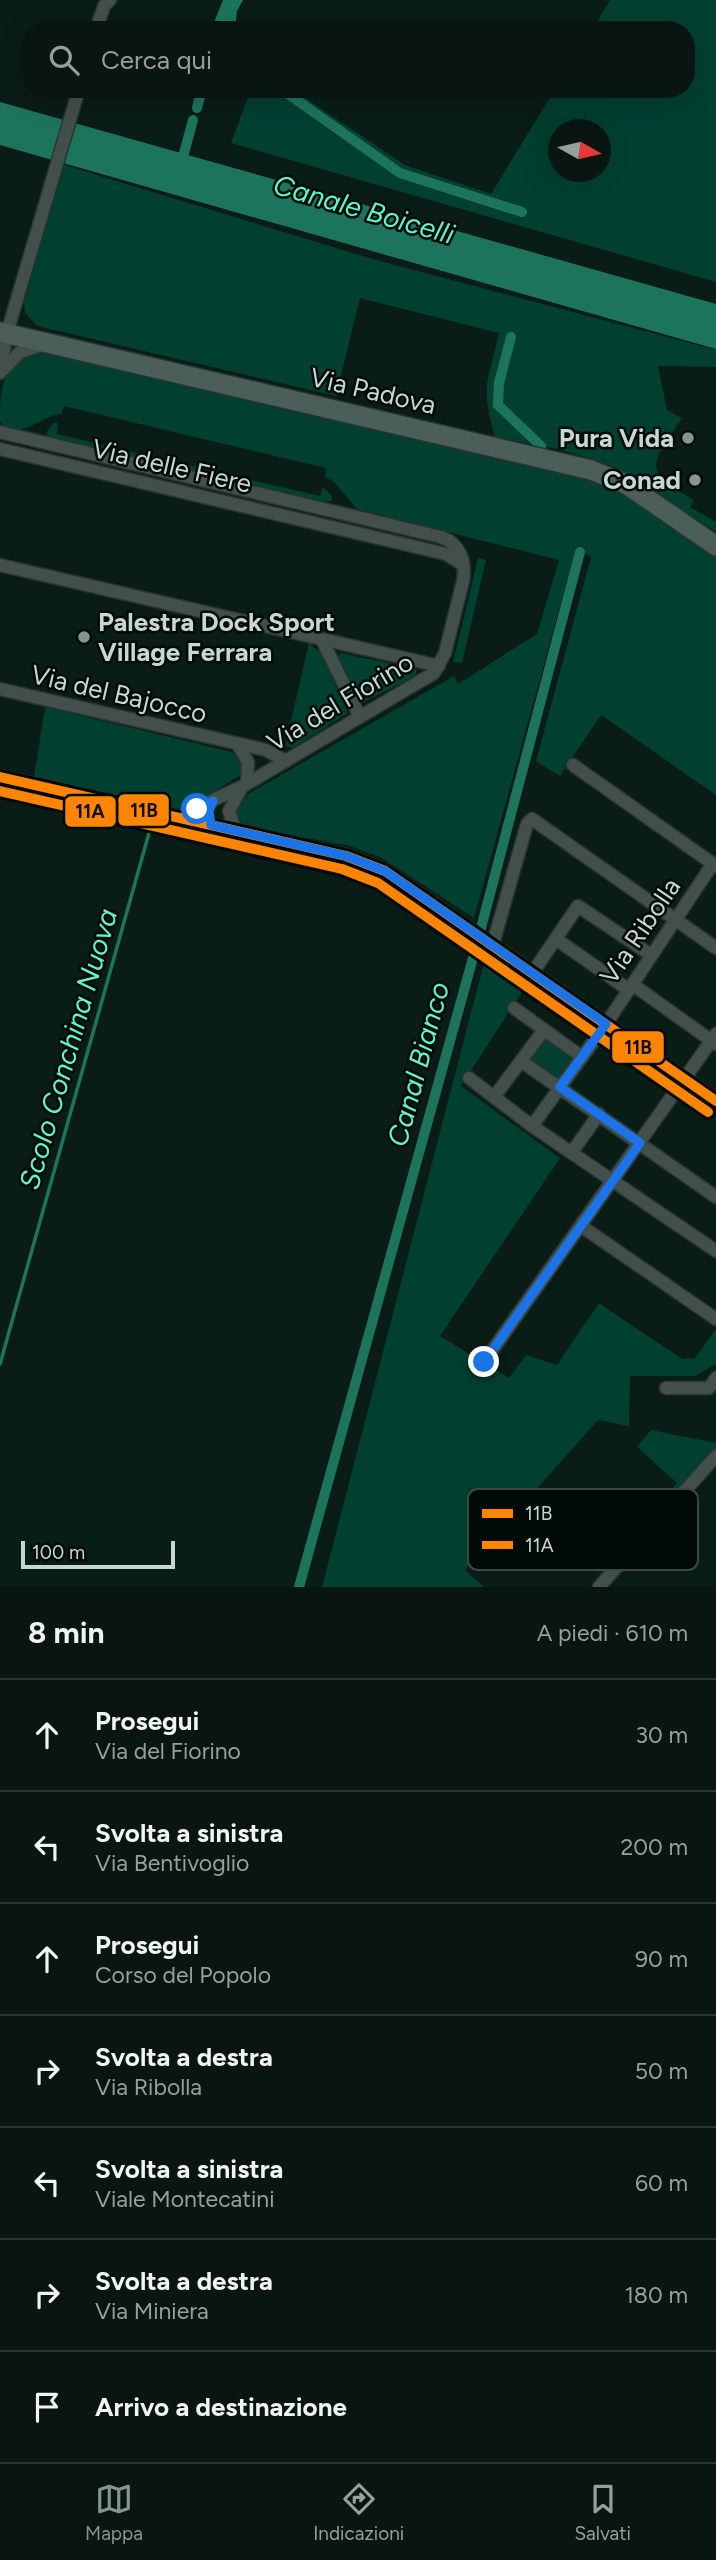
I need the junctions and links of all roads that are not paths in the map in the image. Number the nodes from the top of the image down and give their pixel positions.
1 (110, 0) edge
2 (99, 21) edge
3 (76, 98) edge
4 (2, 335) edge
5 (51, 344) junction
6 (0, 373) edge
7 (3, 432) edge
8 (0, 449) edge
9 (339, 511) junction
10 (334, 528) junction
11 (716, 546) edge
12 (0, 565) edge
13 (464, 565) junction
14 (322, 639) junction
15 (439, 666) junction
16 (0, 689) edge
17 (360, 717) junction
18 (233, 745) junction
19 (286, 761) junction
20 (573, 765) dead end
21 (269, 771) junction
22 (0, 777) edge
23 (246, 784) junction
24 (213, 801) junction
25 (229, 811) junction
26 (178, 817) junction
27 (211, 825) junction
28 (235, 830) junction
29 (714, 865) edge
30 (675, 919) junction
31 (555, 939) junction
32 (492, 943) junction
33 (716, 948) edge
34 (652, 955) junction
35 (533, 972) junction
36 (630, 987) junction
37 (514, 1008) dead end
38 (606, 1024) junction
39 (544, 1030) junction
40 (714, 1040) edge
41 (582, 1057) junction
42 (521, 1060) junction
43 (469, 1078) dead end
44 (685, 1079) junction
45 (560, 1087) junction
46 (494, 1097) junction
47 (716, 1101) edge
48 (599, 1114) junction
49 (532, 1126) junction
50 (640, 1143) junction
51 (572, 1153) junction
52 (613, 1181) junction
53 (716, 1197) edge
54 (581, 1226) junction
55 (716, 1251) edge
56 (716, 1319) edge
57 (484, 1362) dead end
58 (716, 1378) edge
59 (666, 1388) dead end
60 (716, 1456) edge
61 (687, 1489) edge
62 (614, 1570) edge
63 (599, 1587) edge

1 - 2 street
3 - 4 street
4 - 5 main road, Via Padova
4 - 6 street
5 - 6 street
5 - 11 main road, Via Padova
7 - 9 street, Via delle Fiere
8 - 10 street, Via delle Fiere
9 - 10 street
9 - 13 street, Via delle Fiere
10 - 13 street, Via delle Fiere
12 - 14 street
13 - 15 street, Via del Fiorino
14 - 15 street
14 - 17 street
15 - 17 street, Via del Fiorino
16 - 18 street, Via del Bajocco
17 - 19 street, Via del Fiorino
18 - 19 street, Via del Bajocco
18 - 21 street, Via del Bajocco
18 - 23 street
19 - 21 street, Via del Fiorino
20 - 29 street
21 - 23 street, Via del Fiorino
22 - 26 street
23 - 24 street, Via del Fiorino
23 - 25 street, Via del Fiorino
24 - 26 street, Via del Fiorino
24 - 27 street
25 - 27 street, Via del Fiorino
25 - 28 street
26 - 27 street
27 - 28 street
28 - 32 street
29 - 30 street, Via Ribolla
30 - 32 street
30 - 33 street
30 - 34 street, Via Ribolla
31 - 34 street
31 - 35 street
31 - 36 street
32 - 35 street
34 - 36 street, Via Ribolla
35 - 38 street
36 - 38 street, Via Ribolla
36 - 40 street
37 - 39 street
38 - 41 street, Via Ribolla
38 - 44 street
39 - 41 street
39 - 42 street
40 - 44 street
41 - 45 street, Via Ribolla
42 - 45 street
42 - 46 street
43 - 46 street
44 - 47 street
44 - 50 street
45 - 48 street
45 - 49 street, Via Ribolla
46 - 49 street
48 - 50 street
48 - 51 street
49 - 51 street
50 - 52 street
50 - 53 street
51 - 52 street
52 - 54 street
52 - 55 street
54 - 56 street
54 - 57 street
58 - 59 street
60 - 61 street
62 - 63 street

